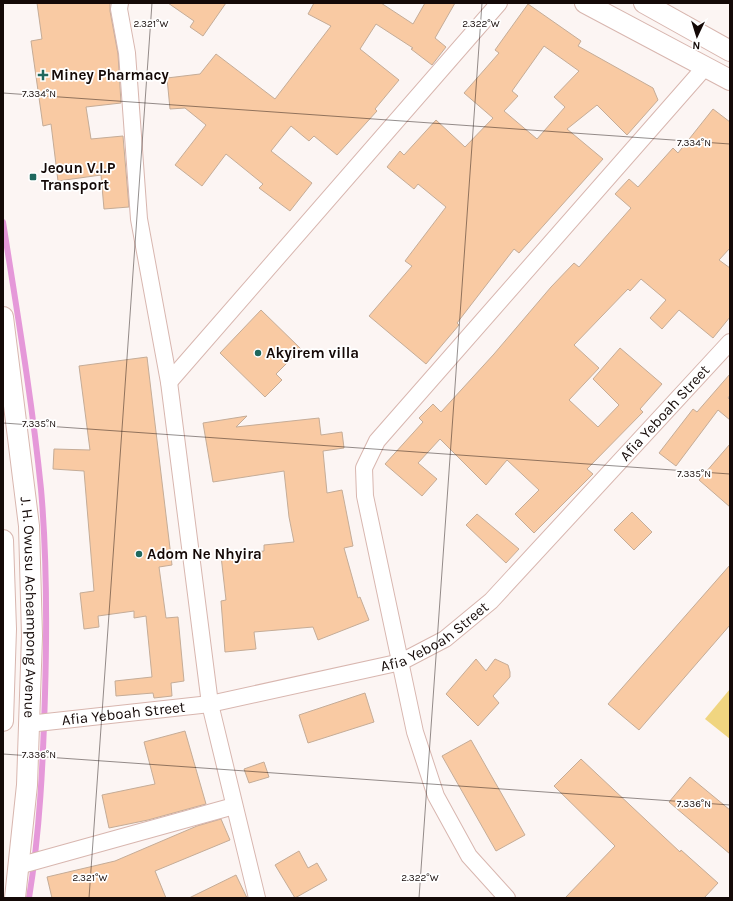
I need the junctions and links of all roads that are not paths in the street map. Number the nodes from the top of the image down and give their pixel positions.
1 (120, 3) edge
2 (499, 3) edge
3 (585, 3) edge
4 (644, 3) edge
5 (729, 48) edge
6 (706, 66) junction
7 (730, 80) edge
8 (3, 317) edge
9 (730, 342) edge
10 (169, 382) junction
11 (3, 540) edge
12 (401, 662) junction
13 (210, 704) junction
14 (3, 721) edge
15 (28, 724) junction
16 (234, 806) junction
17 (18, 866) junction
18 (15, 898) edge
19 (257, 898) edge
20 (507, 898) edge

1 - 10 street
2 - 10 street
3 - 6 street
4 - 5 street
6 - 7 street
6 - 12 street
8 - 15 street, J. H. Owusu Acheampong Avenue
9 - 12 street, Afia Yeboah Street
10 - 13 street
11 - 14 street, J. H. Owusu Acheampong Avenue
12 - 13 street, Afia Yeboah Street
12 - 20 street
13 - 15 street, Afia Yeboah Street
13 - 16 street
15 - 17 street, J. H. Owusu Acheampong Avenue
16 - 17 street
16 - 19 street
17 - 18 street, J. H. Owusu Acheampong Avenue

